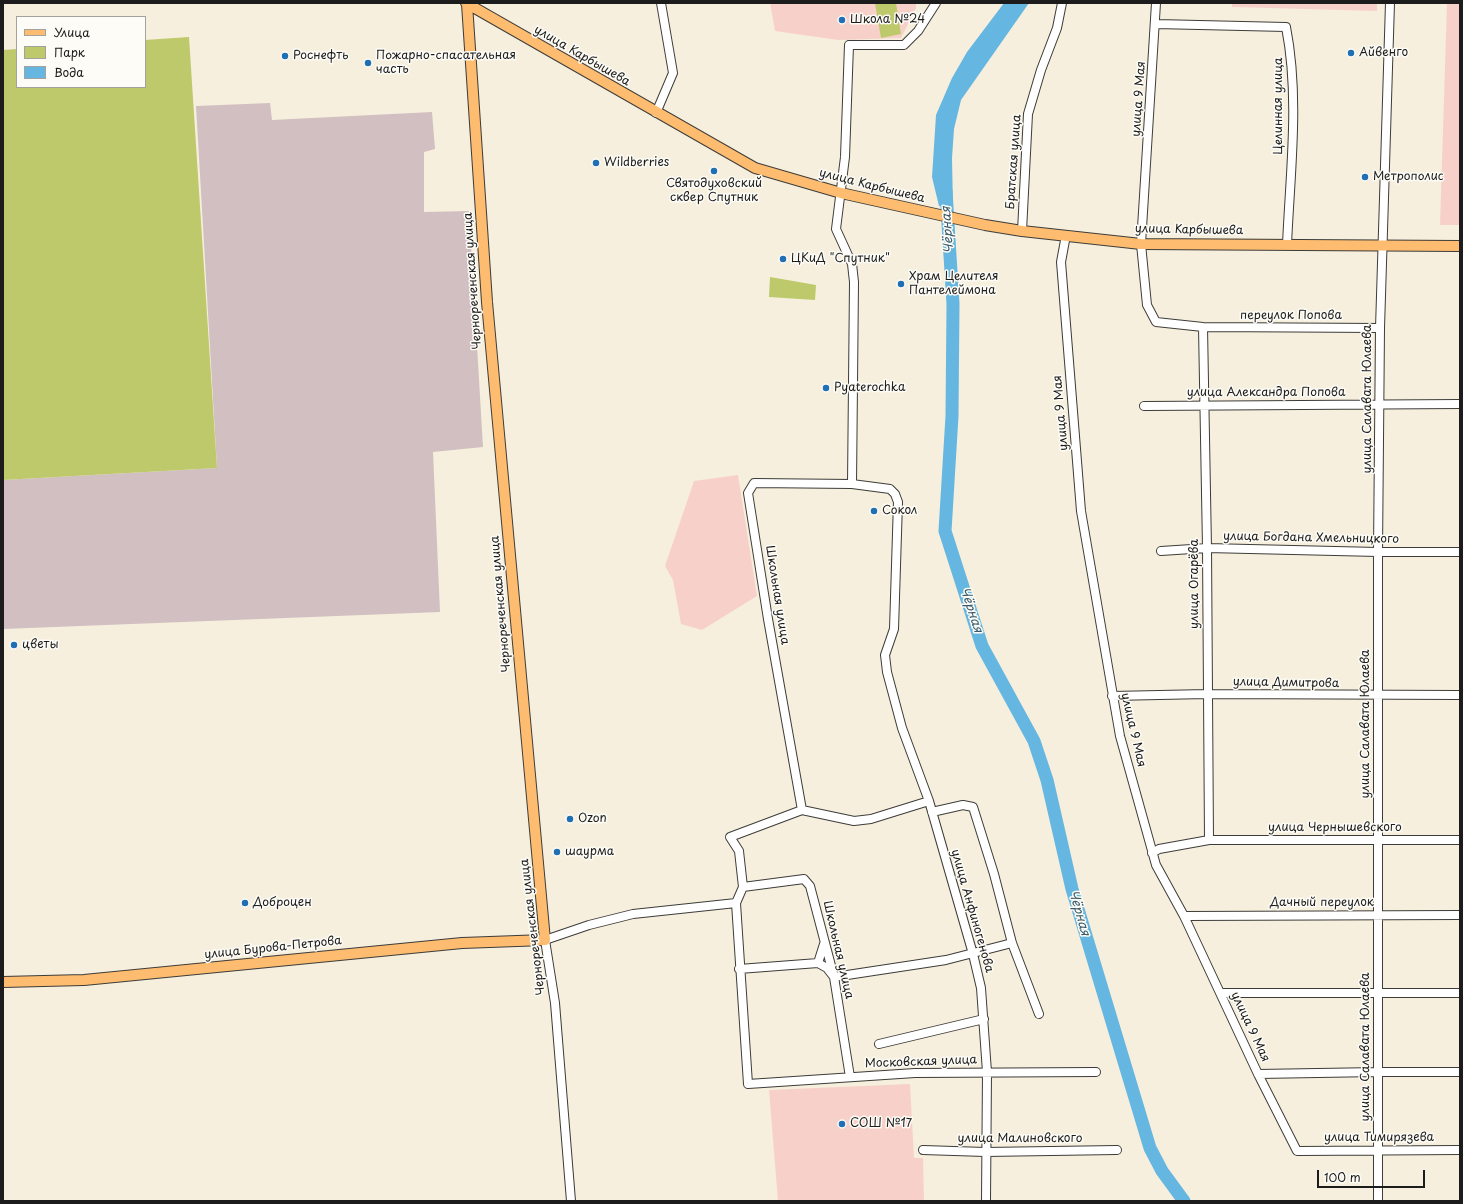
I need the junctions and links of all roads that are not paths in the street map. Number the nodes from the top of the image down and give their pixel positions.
1 (467, 3) edge
2 (661, 3) edge
3 (936, 3) edge
4 (1062, 3) edge
5 (1156, 3) edge
6 (1390, 3) edge
7 (1156, 24) junction
8 (656, 113) junction
9 (841, 193) junction
10 (1022, 231) junction
11 (1066, 235) junction
12 (1141, 244) junction
13 (1287, 245) junction
14 (1382, 246) junction
15 (1460, 246) edge
16 (1203, 327) junction
17 (1380, 328) junction
18 (1380, 404) junction
19 (1460, 404) edge
20 (1204, 405) junction
21 (1144, 406) dead end
22 (852, 484) junction
23 (1207, 548) junction
24 (1161, 551) dead end
25 (1378, 552) junction
26 (1460, 552) edge
27 (1207, 694) junction
28 (1112, 696) junction
29 (1378, 696) junction
30 (1460, 696) edge
31 (929, 801) junction
32 (802, 810) junction
33 (932, 812) junction
34 (1379, 839) junction
35 (1209, 840) junction
36 (1460, 840) edge
37 (1152, 853) junction
38 (743, 887) junction
39 (736, 903) junction
40 (1378, 915) junction
41 (1460, 915) edge
42 (1184, 916) junction
43 (545, 940) junction
44 (1012, 943) junction
45 (824, 944) junction
46 (973, 954) junction
47 (818, 963) junction
48 (739, 969) junction
49 (834, 977) junction
50 (3, 982) edge
51 (1221, 993) junction
52 (1377, 993) junction
53 (1460, 993) edge
54 (1039, 1014) dead end
55 (984, 1019) junction
56 (879, 1044) dead end
57 (987, 1072) junction
58 (1096, 1072) dead end
59 (1378, 1072) junction
60 (1460, 1072) edge
61 (1258, 1074) junction
62 (850, 1077) junction
63 (923, 1150) dead end
64 (1117, 1150) dead end
65 (1378, 1150) junction
66 (1460, 1150) edge
67 (1297, 1151) joint
68 (985, 1152) junction
69 (571, 1201) edge
70 (986, 1201) edge
71 (1378, 1201) edge

1 - 8 main road, улица Карбышева
1 - 43 main road, Чернореченская улица
2 - 8 street
3 - 9 street
4 - 10 street, Братская улица
5 - 7 street, улица 9 Мая
6 - 14 street, улица Салавата Юлаева
7 - 12 street, улица 9 Мая
7 - 13 street, Целинная улица
8 - 9 main road, улица Карбышева
9 - 10 main road, улица Карбышева
9 - 22 street
10 - 11 main road, улица Карбышева
11 - 12 main road, улица Карбышева
11 - 28 street, улица 9 Мая
12 - 13 main road, улица Карбышева
12 - 16 street, улица 9 Мая
13 - 14 main road, улица Карбышева
14 - 15 main road, улица Карбышева
14 - 17 street, улица Салавата Юлаева
16 - 17 street, переулок Попова
16 - 20 street, улица Огарёва
17 - 18 street, улица Салавата Юлаева
18 - 19 street, улица Александра Попова
18 - 20 street, улица Александра Попова
18 - 25 street, улица Салавата Юлаева
20 - 21 street, улица Александра Попова
20 - 23 street, улица Огарёва
22 - 31 street, улица Анфиногенова
22 - 32 street, Школьная улица
23 - 24 street, улица Богдана Хмельницкого
23 - 25 street, улица Богдана Хмельницкого
23 - 27 street, улица Огарёва
25 - 26 street, улица Богдана Хмельницкого
25 - 29 street, улица Салавата Юлаева
27 - 28 street, улица Димитрова
27 - 29 street, улица Димитрова
27 - 35 street, улица Огарёва
28 - 37 street, улица 9 Мая
29 - 30 street, улица Димитрова
29 - 34 street, улица Салавата Юлаева
31 - 32 street
31 - 33 street, улица Анфиногенова
32 - 38 street
33 - 44 street
33 - 46 street, улица Анфиногенова
34 - 35 street, улица Чернышевского
34 - 36 street, улица Чернышевского
34 - 40 street, улица Салавата Юлаева
35 - 37 street, улица Чернышевского
37 - 42 street, улица 9 Мая
38 - 39 street
38 - 45 street, Школьная улица
39 - 43 street
39 - 48 street
40 - 41 street, Дачный переулок
40 - 42 street, Дачный переулок
40 - 52 street, улица Салавата Юлаева
42 - 51 street, улица 9 Мая
43 - 50 main road, улица Бурова-Петрова
43 - 69 street, Чернореченская улица
44 - 46 street
44 - 54 street
45 - 47 street
45 - 49 street, Школьная улица
46 - 49 street
46 - 55 street, улица Анфиногенова
47 - 48 street
47 - 49 street
48 - 62 street, Московская улица
49 - 62 street, Школьная улица
51 - 52 street
51 - 61 street, улица 9 Мая
52 - 53 street
52 - 59 street, улица Салавата Юлаева
55 - 56 street
55 - 57 street, улица Анфиногенова
57 - 58 street, Московская улица
57 - 62 street, Московская улица
57 - 68 street, улица Анфиногенова
59 - 60 street
59 - 61 street
59 - 65 street, улица Салавата Юлаева
61 - 67 street, улица 9 Мая
63 - 68 street, улица Малиновского
64 - 68 street, улица Малиновского
65 - 66 street, улица Тимирязева
65 - 67 street, улица Тимирязева
65 - 71 street, улица Салавата Юлаева
68 - 70 street, улица Анфиногенова

